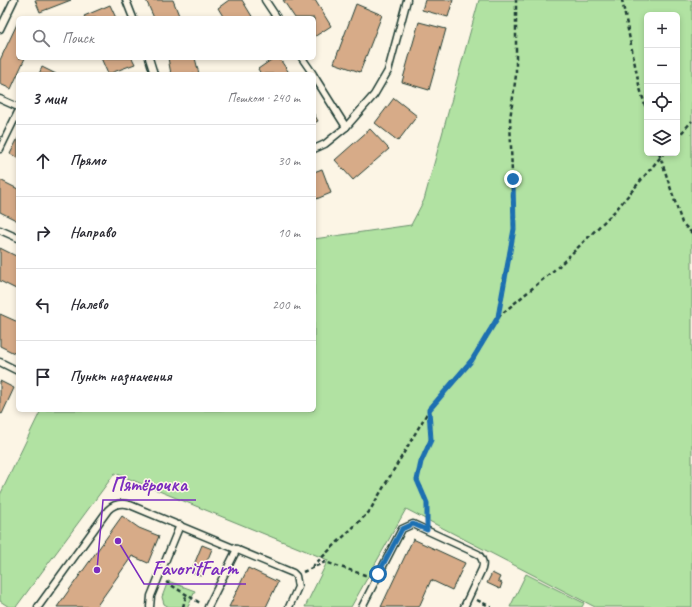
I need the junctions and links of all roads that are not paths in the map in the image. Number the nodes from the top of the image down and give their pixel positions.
1 (14, 0) edge
2 (126, 0) edge
3 (265, 0) edge
4 (407, 0) edge
5 (132, 16) edge
6 (276, 16) edge
7 (0, 29) edge
8 (150, 60) edge
9 (303, 60) edge
10 (154, 72) edge
11 (311, 72) edge
12 (316, 80) edge
13 (0, 99) edge
14 (16, 106) edge
15 (16, 116) edge
16 (346, 127) junction
17 (316, 148) edge
18 (0, 149) edge
19 (0, 230) edge
20 (16, 237) edge
21 (0, 362) edge
22 (16, 370) edge
23 (180, 525) junction
24 (237, 549) junction
25 (206, 606) edge
26 (38, 607) edge
27 (150, 607) edge
28 (289, 607) edge
29 (362, 607) edge
30 (464, 607) edge

1 - 7 lane
2 - 5 lane
3 - 6 lane
4 - 16 lane
8 - 10 lane
9 - 11 lane
12 - 16 lane
13 - 14 lane
15 - 18 lane
16 - 17 lane
19 - 20 lane
21 - 22 lane
23 - 24 lane
23 - 26 lane
23 - 27 lane
24 - 25 lane
24 - 28 lane
29 - 30 lane

